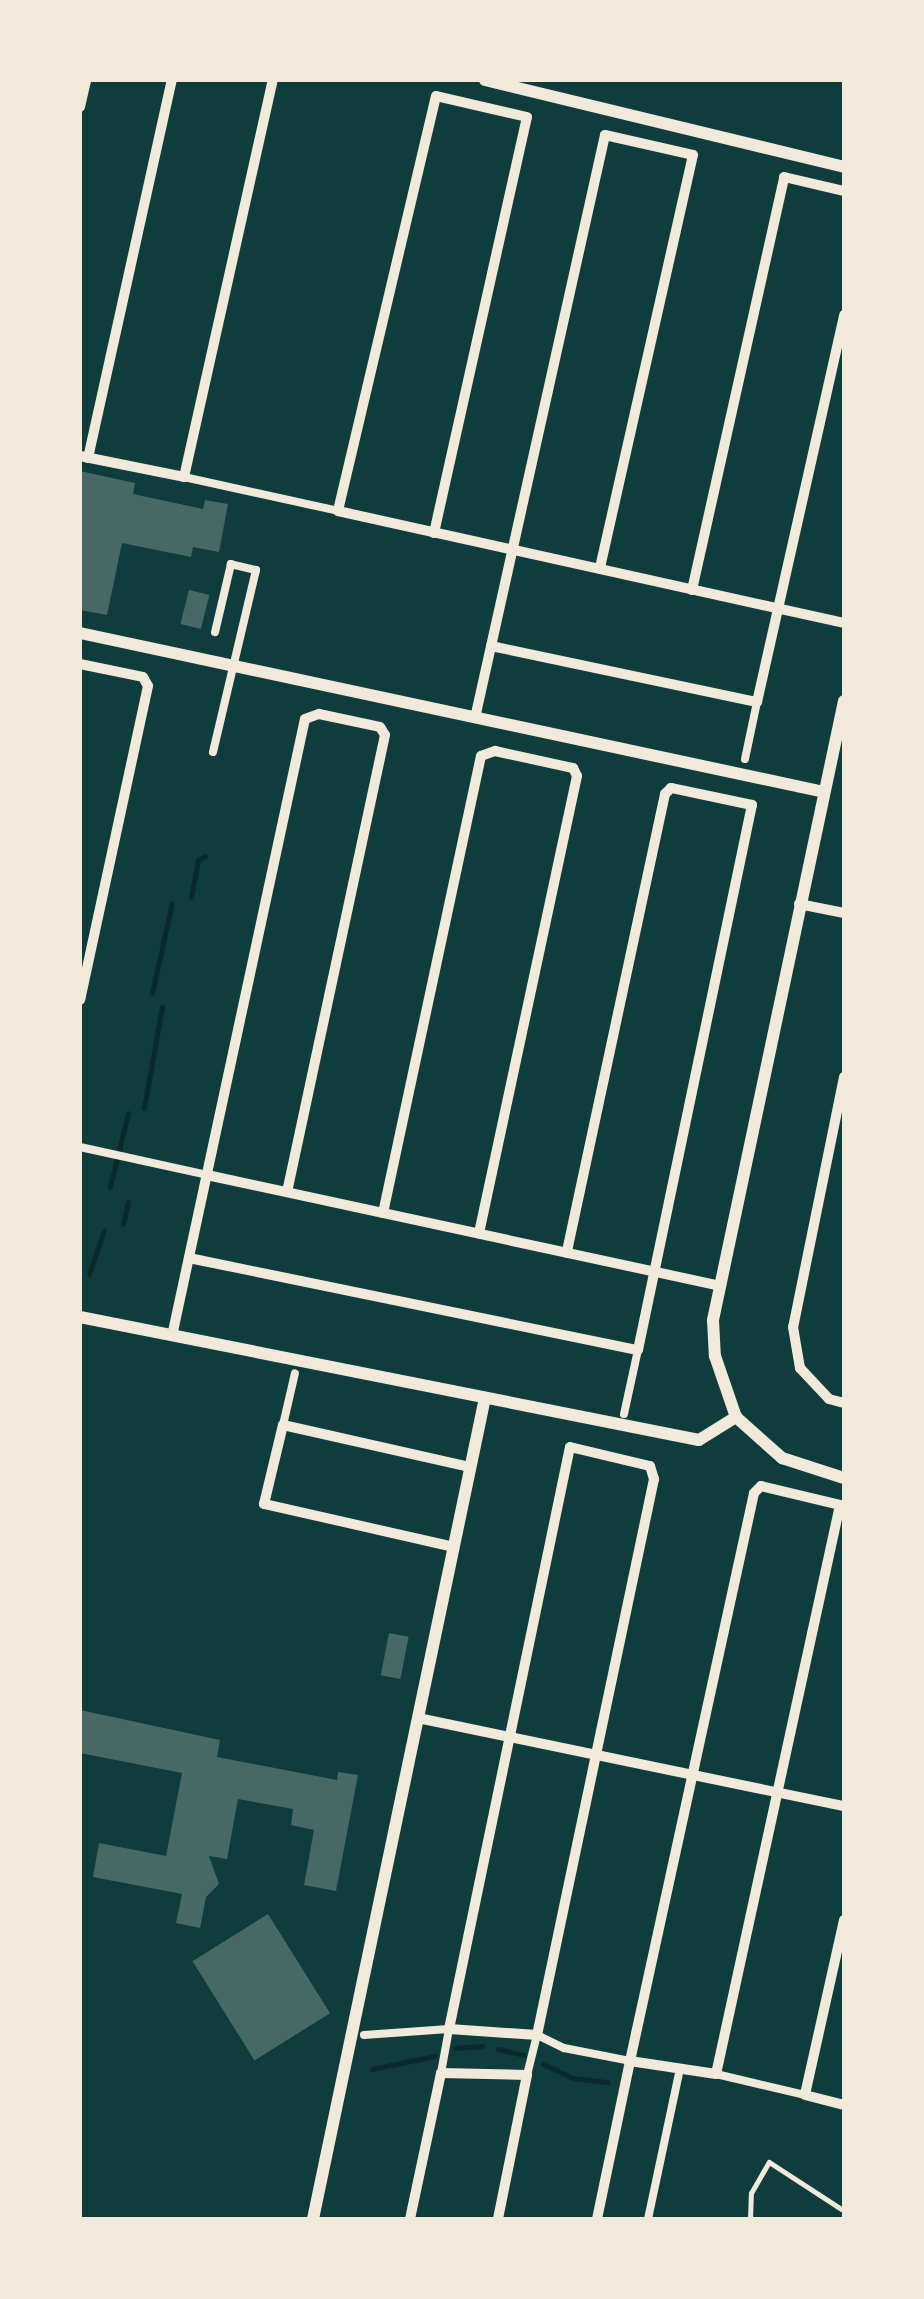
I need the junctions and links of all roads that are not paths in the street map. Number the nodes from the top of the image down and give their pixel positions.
1 (86, 80) edge
2 (172, 80) edge
3 (273, 80) edge
4 (485, 80) edge
5 (80, 107) edge
6 (844, 167) edge
7 (844, 190) edge
8 (844, 315) edge
9 (84, 457) edge
10 (184, 478) junction
11 (338, 511) junction
12 (434, 532) junction
13 (512, 550) junction
14 (600, 569) junction
15 (692, 590) junction
16 (778, 608) junction
17 (844, 623) edge
18 (215, 632) dead end
19 (80, 634) edge
20 (491, 646) junction
21 (80, 664) edge
22 (844, 701) edge
23 (757, 702) junction
24 (475, 718) junction
25 (213, 752) dead end
26 (745, 759) dead end
27 (824, 792) junction
28 (799, 904) junction
29 (844, 914) edge
30 (80, 1000) edge
31 (844, 1077) edge
32 (80, 1147) edge
33 (207, 1174) junction
34 (287, 1192) junction
35 (384, 1213) junction
36 (479, 1234) junction
37 (567, 1253) junction
38 (188, 1258) junction
39 (654, 1272) junction
40 (720, 1286) junction
41 (80, 1318) edge
42 (172, 1336) junction
43 (638, 1350) junction
44 (294, 1373) dead end
45 (485, 1398) junction
46 (844, 1403) edge
47 (624, 1414) dead end
48 (736, 1416) junction
49 (283, 1425) junction
50 (470, 1467) junction
51 (844, 1478) edge
52 (454, 1547) junction
53 (418, 1718) junction
54 (508, 1736) junction
55 (596, 1755) junction
56 (692, 1775) junction
57 (779, 1793) junction
58 (844, 1806) edge
59 (844, 1920) edge
60 (448, 2028) junction
61 (537, 2035) junction
62 (364, 2036) dead end
63 (630, 2062) junction
64 (680, 2070) junction
65 (441, 2073) junction
66 (716, 2074) junction
67 (527, 2076) junction
68 (806, 2095) junction
69 (844, 2104) edge
70 (841, 2209) dead end
71 (313, 2219) edge
72 (410, 2219) edge
73 (498, 2219) edge
74 (597, 2219) edge
75 (648, 2219) edge
76 (750, 2219) edge

1 - 5 street
2 - 9 street
3 - 10 street
4 - 6 street
7 - 15 street
8 - 16 street
9 - 10 street
10 - 11 street
11 - 12 street
11 - 12 street
12 - 13 street
13 - 14 street
13 - 14 street
13 - 20 street
14 - 15 street
15 - 16 street
16 - 17 street
16 - 23 street
18 - 25 street
19 - 24 street
20 - 23 street
20 - 24 street
21 - 30 street
22 - 27 street
23 - 26 street
24 - 27 street
27 - 28 street
28 - 29 street
28 - 40 street
31 - 46 street
32 - 33 street
33 - 34 street
33 - 34 street
33 - 38 street
34 - 35 street
35 - 36 street
35 - 36 street
36 - 37 street
37 - 39 street
37 - 39 street
38 - 42 street
38 - 43 street
39 - 40 street
39 - 43 street
40 - 48 street
41 - 42 street
42 - 45 street
43 - 47 street
44 - 49 street
45 - 48 street
45 - 50 street
48 - 51 street
49 - 50 street
49 - 52 street
50 - 52 street
52 - 53 street
53 - 54 street
53 - 71 street
54 - 55 street
54 - 55 street
54 - 60 street
55 - 56 street
55 - 61 street
56 - 57 street
56 - 57 street
56 - 63 street
57 - 58 street
57 - 66 street
59 - 68 street
60 - 61 street
60 - 62 street
60 - 65 street
61 - 63 street
61 - 67 street
63 - 64 street
63 - 74 street
64 - 66 street
64 - 75 street
65 - 67 street
65 - 72 street
66 - 68 street
67 - 73 street
68 - 69 street
70 - 76 lane

